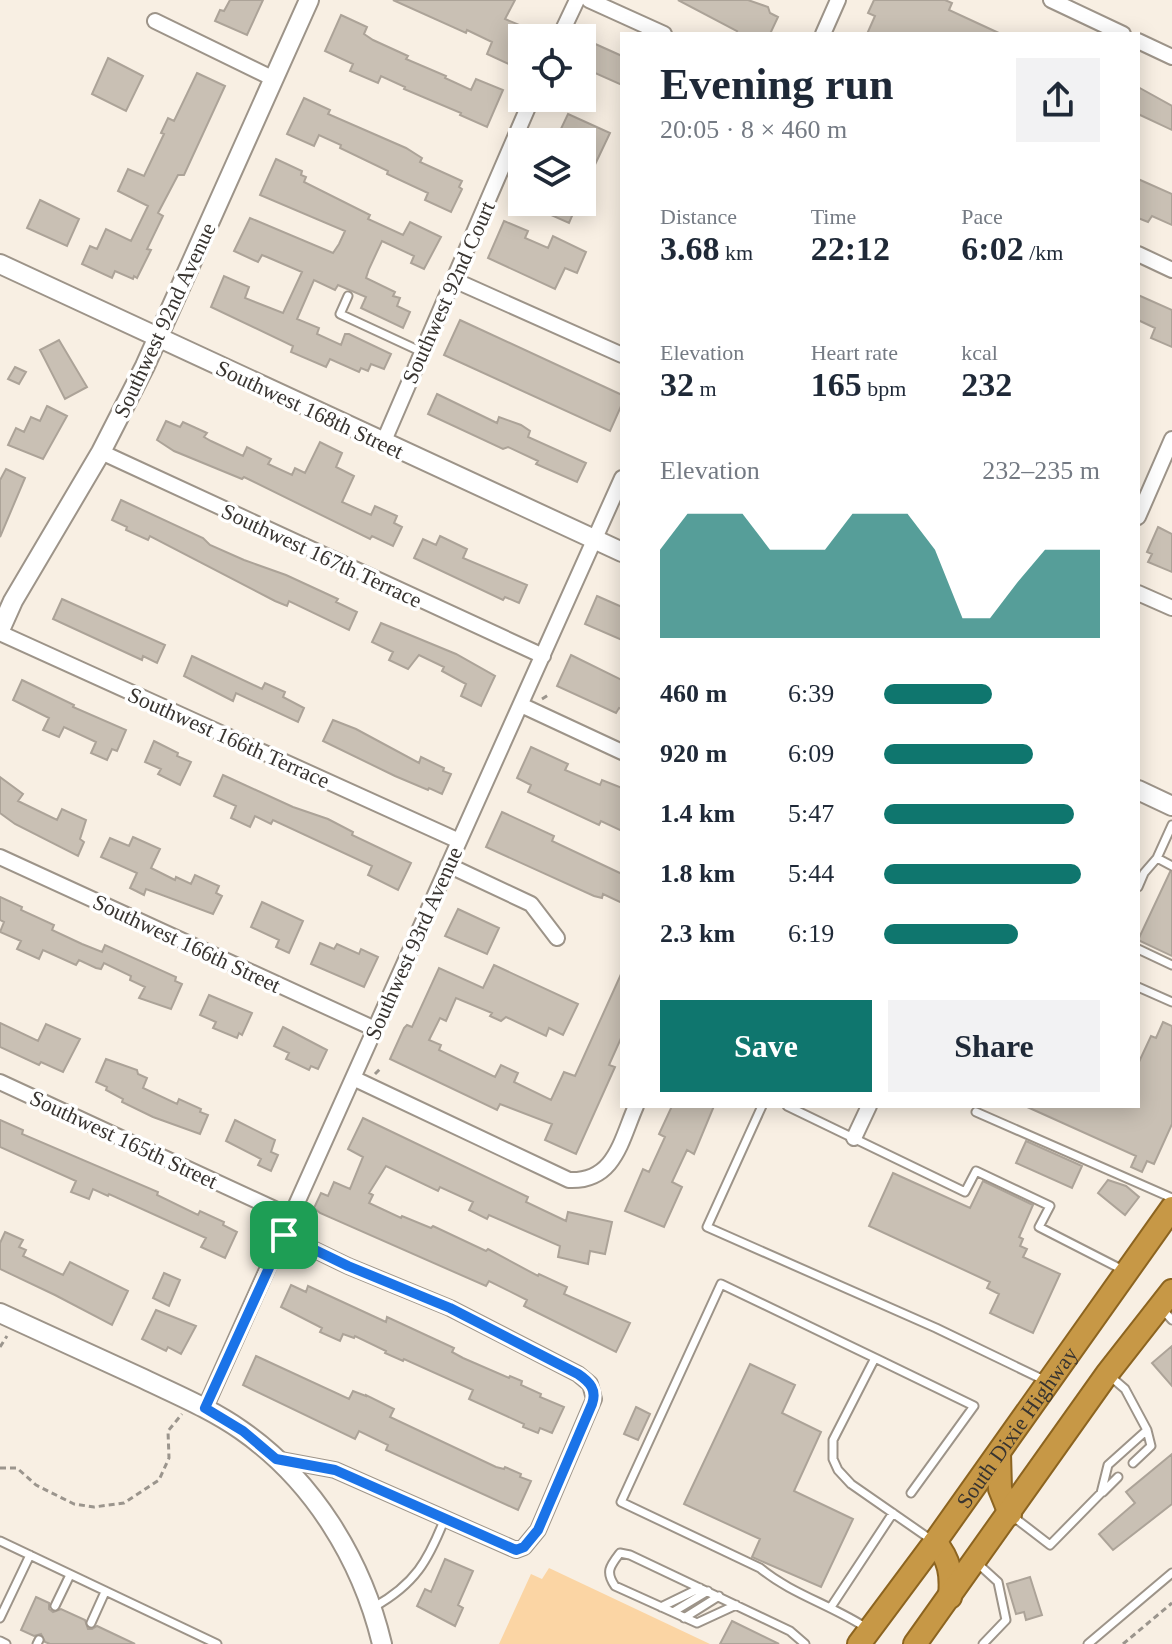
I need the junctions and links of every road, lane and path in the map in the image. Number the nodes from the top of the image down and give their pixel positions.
1 (309, 0) edge
2 (577, 0) edge
3 (589, 0) edge
4 (838, 0) edge
5 (1051, 0) edge
6 (155, 21) dead end
7 (566, 24) edge
8 (660, 32) edge
9 (824, 32) edge
10 (1119, 32) edge
11 (1140, 42) edge
12 (1172, 57) edge
13 (274, 79) junction
14 (526, 112) edge
15 (1140, 255) edge
16 (0, 264) edge
17 (1172, 270) edge
18 (454, 280) junction
19 (348, 296) dead end
20 (158, 338) junction
21 (422, 352) junction
22 (620, 354) edge
23 (1172, 439) edge
24 (383, 443) junction
25 (101, 452) junction
26 (620, 482) edge
27 (1140, 512) edge
28 (594, 540) junction
29 (620, 551) edge
30 (1140, 594) edge
31 (1172, 608) edge
32 (0, 632) edge
33 (543, 656) junction
34 (550, 694) dead end
35 (542, 699) dead end
36 (521, 705) junction
37 (620, 751) edge
38 (1140, 791) edge
39 (1172, 806) edge
40 (1172, 825) edge
41 (459, 841) junction
42 (0, 857) edge
43 (1157, 858) junction
44 (448, 865) junction
45 (1172, 866) edge
46 (1140, 882) edge
47 (557, 938) dead end
48 (1140, 950) edge
49 (1172, 965) edge
50 (1140, 988) edge
51 (1172, 1002) edge
52 (375, 1029) junction
53 (381, 1068) dead end
54 (375, 1074) dead end
55 (353, 1078) junction
56 (0, 1082) edge
57 (635, 1108) edge
58 (761, 1108) edge
59 (791, 1108) edge
60 (868, 1108) edge
61 (976, 1112) dead end
62 (854, 1138) junction
63 (1172, 1198) edge
64 (292, 1217) junction
65 (1169, 1220) edge
66 (312, 1223) dead end
67 (305, 1230) dead end
68 (284, 1235) junction
69 (290, 1259) dead end
70 (292, 1268) dead end
71 (1127, 1272) junction
72 (1168, 1306) edge
73 (0, 1313) edge
74 (9, 1332) dead end
75 (0, 1347) edge
76 (875, 1358) junction
77 (1107, 1374) junction
78 (1049, 1383) junction
79 (205, 1408) junction
80 (183, 1414) dead end
81 (1147, 1430) junction
82 (999, 1453) junction
83 (276, 1459) junction
84 (1133, 1463) dead end
85 (0, 1468) edge
86 (1118, 1477) dead end
87 (911, 1493) dead end
88 (1101, 1493) junction
89 (893, 1513) junction
90 (1010, 1514) junction
91 (445, 1518) junction
92 (0, 1541) edge
93 (935, 1542) junction
94 (30, 1555) junction
95 (975, 1562) junction
96 (1172, 1573) edge
97 (70, 1575) junction
98 (704, 1590) junction
99 (105, 1592) junction
100 (719, 1596) junction
101 (950, 1598) junction
102 (1172, 1603) edge
103 (736, 1605) junction
104 (55, 1606) dead end
105 (373, 1607) junction
106 (661, 1607) junction
107 (831, 1607) junction
108 (673, 1612) junction
109 (0, 1618) edge
110 (684, 1618) junction
111 (91, 1623) dead end
112 (864, 1637) edge
113 (0, 1641) edge
114 (6, 1644) edge
115 (217, 1644) edge
116 (382, 1644) edge
117 (805, 1644) edge
118 (915, 1644) edge
119 (983, 1644) edge
120 (1088, 1644) edge
121 (1123, 1644) edge

1 - 13 street, Southwest 92nd Avenue
2 - 7 street
3 - 8 street
4 - 9 street
5 - 10 street
6 - 13 street
11 - 12 street
13 - 20 street, Southwest 92nd Avenue
14 - 18 street, Southwest 92nd Court
15 - 17 street
16 - 20 street, Southwest 168th Street
18 - 21 street, Southwest 92nd Court
18 - 22 street
19 - 21 lane
20 - 24 street, Southwest 168th Street
20 - 25 street, Southwest 92nd Avenue
21 - 24 street, Southwest 92nd Court
23 - 27 street
24 - 28 street, Southwest 168th Street
25 - 32 street, Southwest 92nd Avenue
25 - 33 street, Southwest 167th Terrace
26 - 28 street, Southwest 93rd Avenue
28 - 29 street, Southwest 168th Street
28 - 33 street, Southwest 93rd Avenue
30 - 31 street
32 - 41 street, Southwest 166th Terrace
33 - 36 street, Southwest 93rd Avenue
34 - 35 path
36 - 37 street
36 - 41 street, Southwest 93rd Avenue
38 - 39 street
40 - 43 lane
41 - 44 street, Southwest 93rd Avenue
42 - 52 street, Southwest 166th Street
43 - 45 lane
43 - 46 lane
44 - 47 street
44 - 52 street, Southwest 93rd Avenue
48 - 49 lane
50 - 51 lane
52 - 55 street, Southwest 93rd Avenue
53 - 54 path
55 - 57 street
55 - 64 street, Southwest 93rd Avenue
56 - 64 street, Southwest 165th Street
58 - 78 lane
59 - 62 lane
60 - 62 street
61 - 63 lane
62 - 71 lane
64 - 68 street, Southwest 93rd Avenue
65 - 71 highway, South Dixie Highway
66 - 67 path
68 - 79 street, Southwest 93rd Avenue
68 - 91 street
69 - 70 path
71 - 78 highway, South Dixie Highway
72 - 77 highway, South Dixie Highway
73 - 79 street
74 - 75 path
76 - 87 lane
76 - 89 lane
76 - 107 lane
77 - 81 lane
77 - 90 highway, South Dixie Highway
78 - 82 highway, South Dixie Highway
79 - 83 street
80 - 85 path
81 - 84 lane
81 - 88 lane
82 - 90 highway
82 - 93 highway, South Dixie Highway
83 - 91 street
83 - 105 street
86 - 88 lane
88 - 90 lane
89 - 93 lane
89 - 107 lane
90 - 95 highway, South Dixie Highway
91 - 105 lane
92 - 94 lane
93 - 101 highway
93 - 112 highway, South Dixie Highway
94 - 97 lane
94 - 109 lane
95 - 101 highway, South Dixie Highway
95 - 119 lane
96 - 120 lane
97 - 99 lane
97 - 104 lane
98 - 100 lane
98 - 106 lane
98 - 106 lane
98 - 108 lane
99 - 111 lane
99 - 115 lane
100 - 103 lane
100 - 110 lane
101 - 118 highway, South Dixie Highway
102 - 121 path
103 - 110 lane
103 - 117 lane
105 - 116 street
106 - 108 lane
107 - 112 lane
108 - 110 lane
113 - 114 lane

